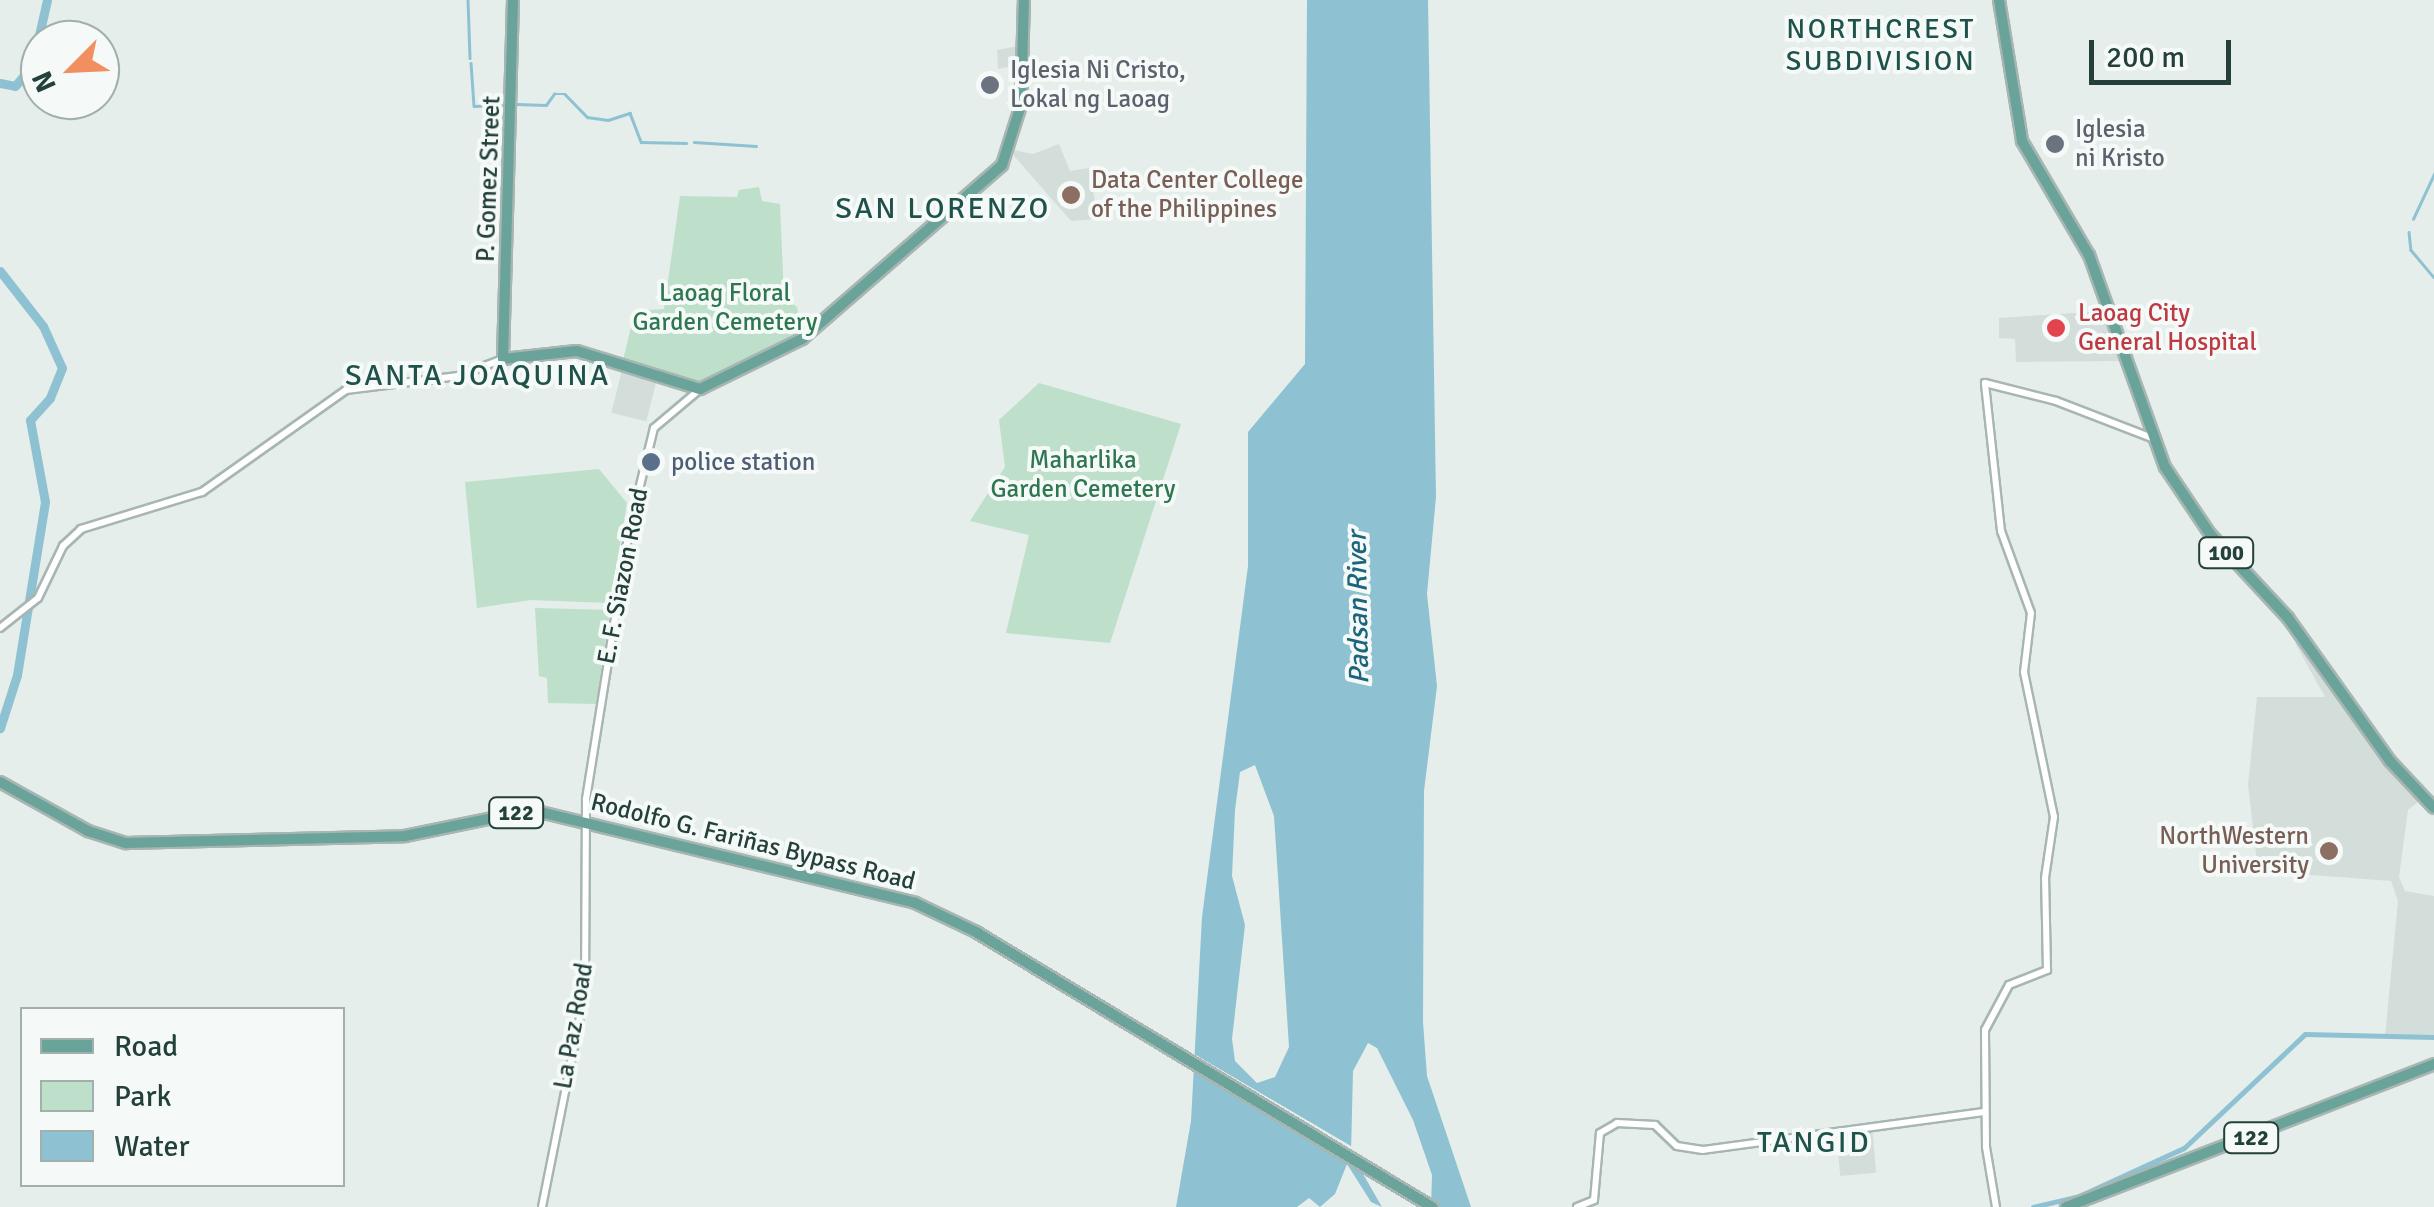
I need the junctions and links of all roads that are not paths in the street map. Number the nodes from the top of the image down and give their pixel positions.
1 (514, 0) edge
2 (1024, 0) edge
3 (1998, 0) edge
4 (503, 359) junction
5 (700, 390) junction
6 (2152, 438) junction
7 (0, 628) edge
8 (588, 784) joint
9 (5, 785) edge
10 (2434, 808) edge
11 (584, 820) junction
12 (2434, 1064) edge
13 (1984, 1112) junction
14 (542, 1207) edge
15 (1432, 1207) edge
16 (1577, 1207) edge
17 (1996, 1207) edge
18 (2066, 1207) edge

1 - 4 main road, P. Gomez Street
2 - 5 main road
3 - 6 main road, 100
4 - 5 main road
4 - 7 street
5 - 8 street, E. F. Siazon Road
6 - 10 main road, 100
6 - 13 street
8 - 11 street, La Paz Road
9 - 11 main road, Rodolfo G. Fariñas Bypass Road / 122
11 - 14 street, La Paz Road
11 - 15 main road, Rodolfo G. Fariñas Bypass Road / 122
12 - 18 main road, 122
13 - 16 street
13 - 17 street

